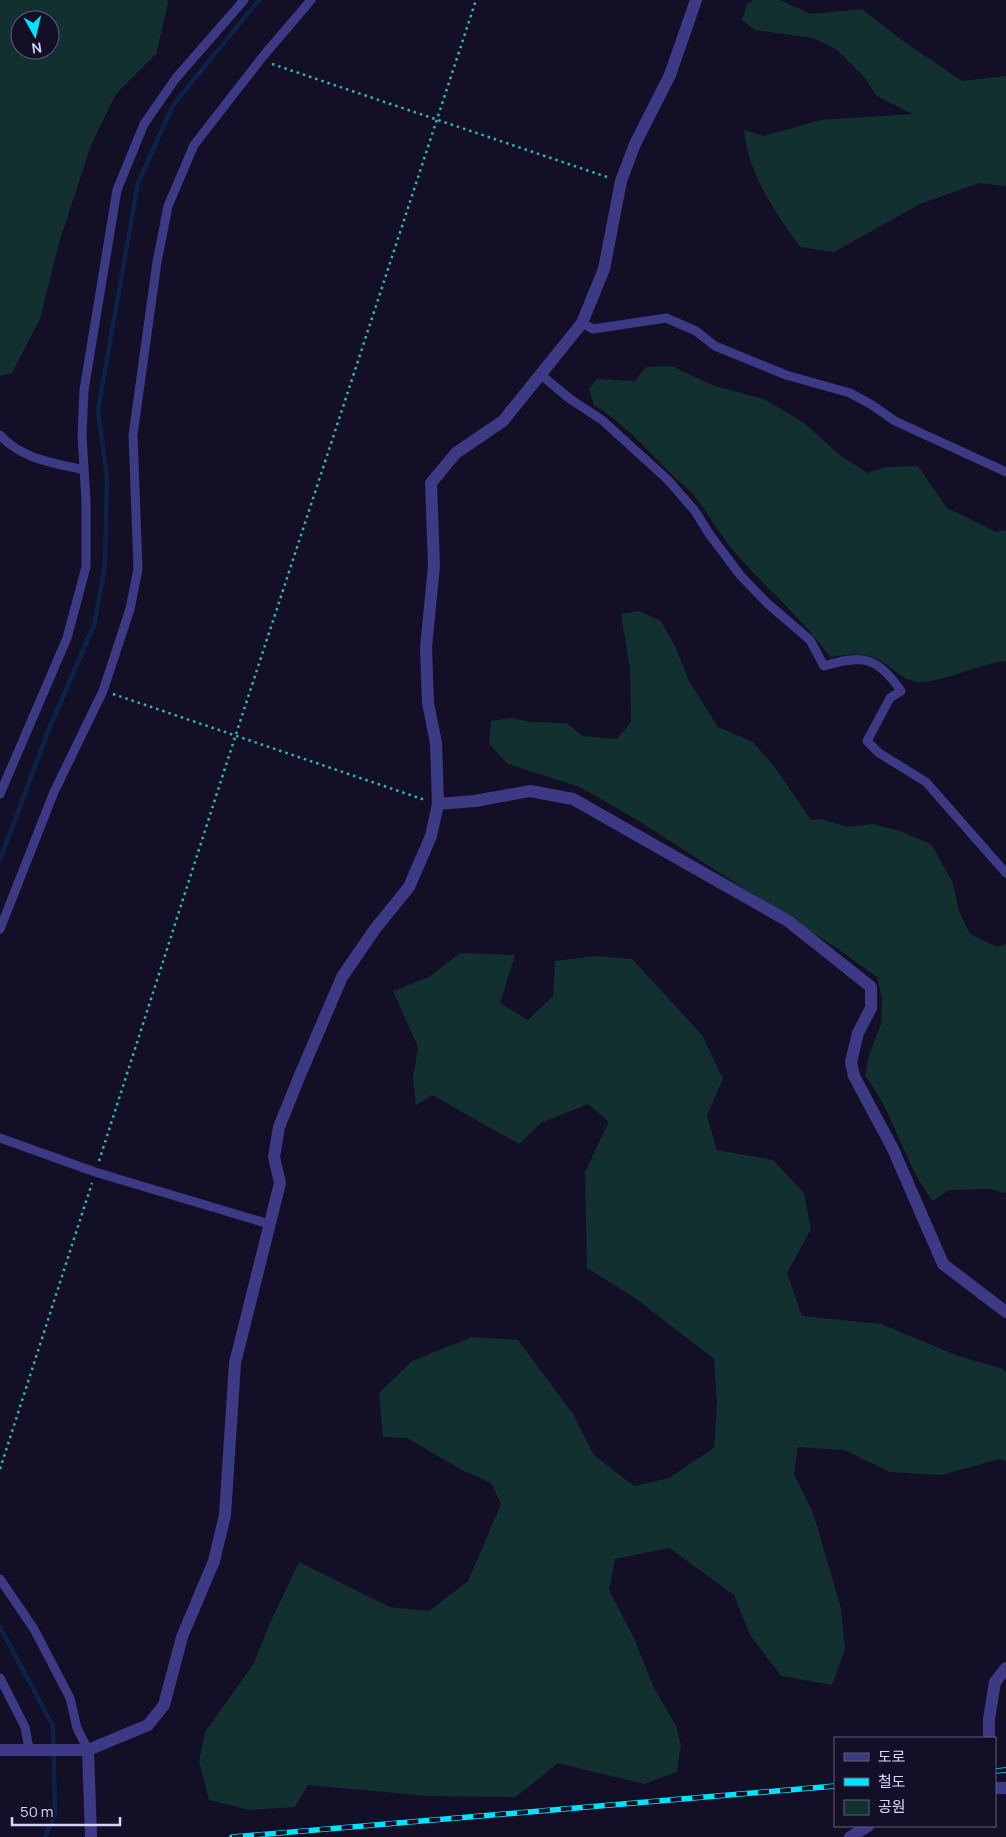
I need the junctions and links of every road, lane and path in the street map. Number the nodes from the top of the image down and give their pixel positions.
1 (244, 0) edge
2 (311, 0) edge
3 (476, 0) edge
4 (696, 0) edge
5 (260, 60) junction
6 (438, 120) junction
7 (621, 181) junction
8 (582, 323) junction
9 (540, 374) junction
10 (0, 435) edge
11 (84, 470) junction
12 (1006, 472) edge
13 (103, 691) junction
14 (236, 734) junction
15 (0, 794) edge
16 (438, 804) junction
17 (1006, 873) edge
18 (0, 929) edge
19 (0, 1138) edge
20 (95, 1172) junction
21 (269, 1224) junction
22 (1006, 1312) edge
23 (0, 1469) edge
24 (0, 1579) edge
25 (1006, 1668) edge
26 (0, 1678) edge
27 (989, 1737) edge
28 (29, 1749) junction
29 (0, 1750) edge
30 (83, 1751) junction
31 (866, 1827) edge
32 (91, 1837) edge
33 (850, 1837) edge

1 - 11 lane
2 - 5 lane
3 - 6 path
4 - 7 street
5 - 6 path
5 - 13 lane
6 - 7 path
6 - 14 path
7 - 8 street
8 - 9 street
8 - 12 lane
9 - 16 street
9 - 17 lane
10 - 11 lane
11 - 15 lane
13 - 14 path
13 - 18 lane
14 - 16 path
14 - 20 path
16 - 21 street
16 - 22 street
19 - 20 lane
20 - 21 lane
20 - 23 path
21 - 30 street
24 - 30 lane
25 - 27 street
26 - 28 lane
28 - 29 street
28 - 30 street
30 - 32 street
31 - 33 street

